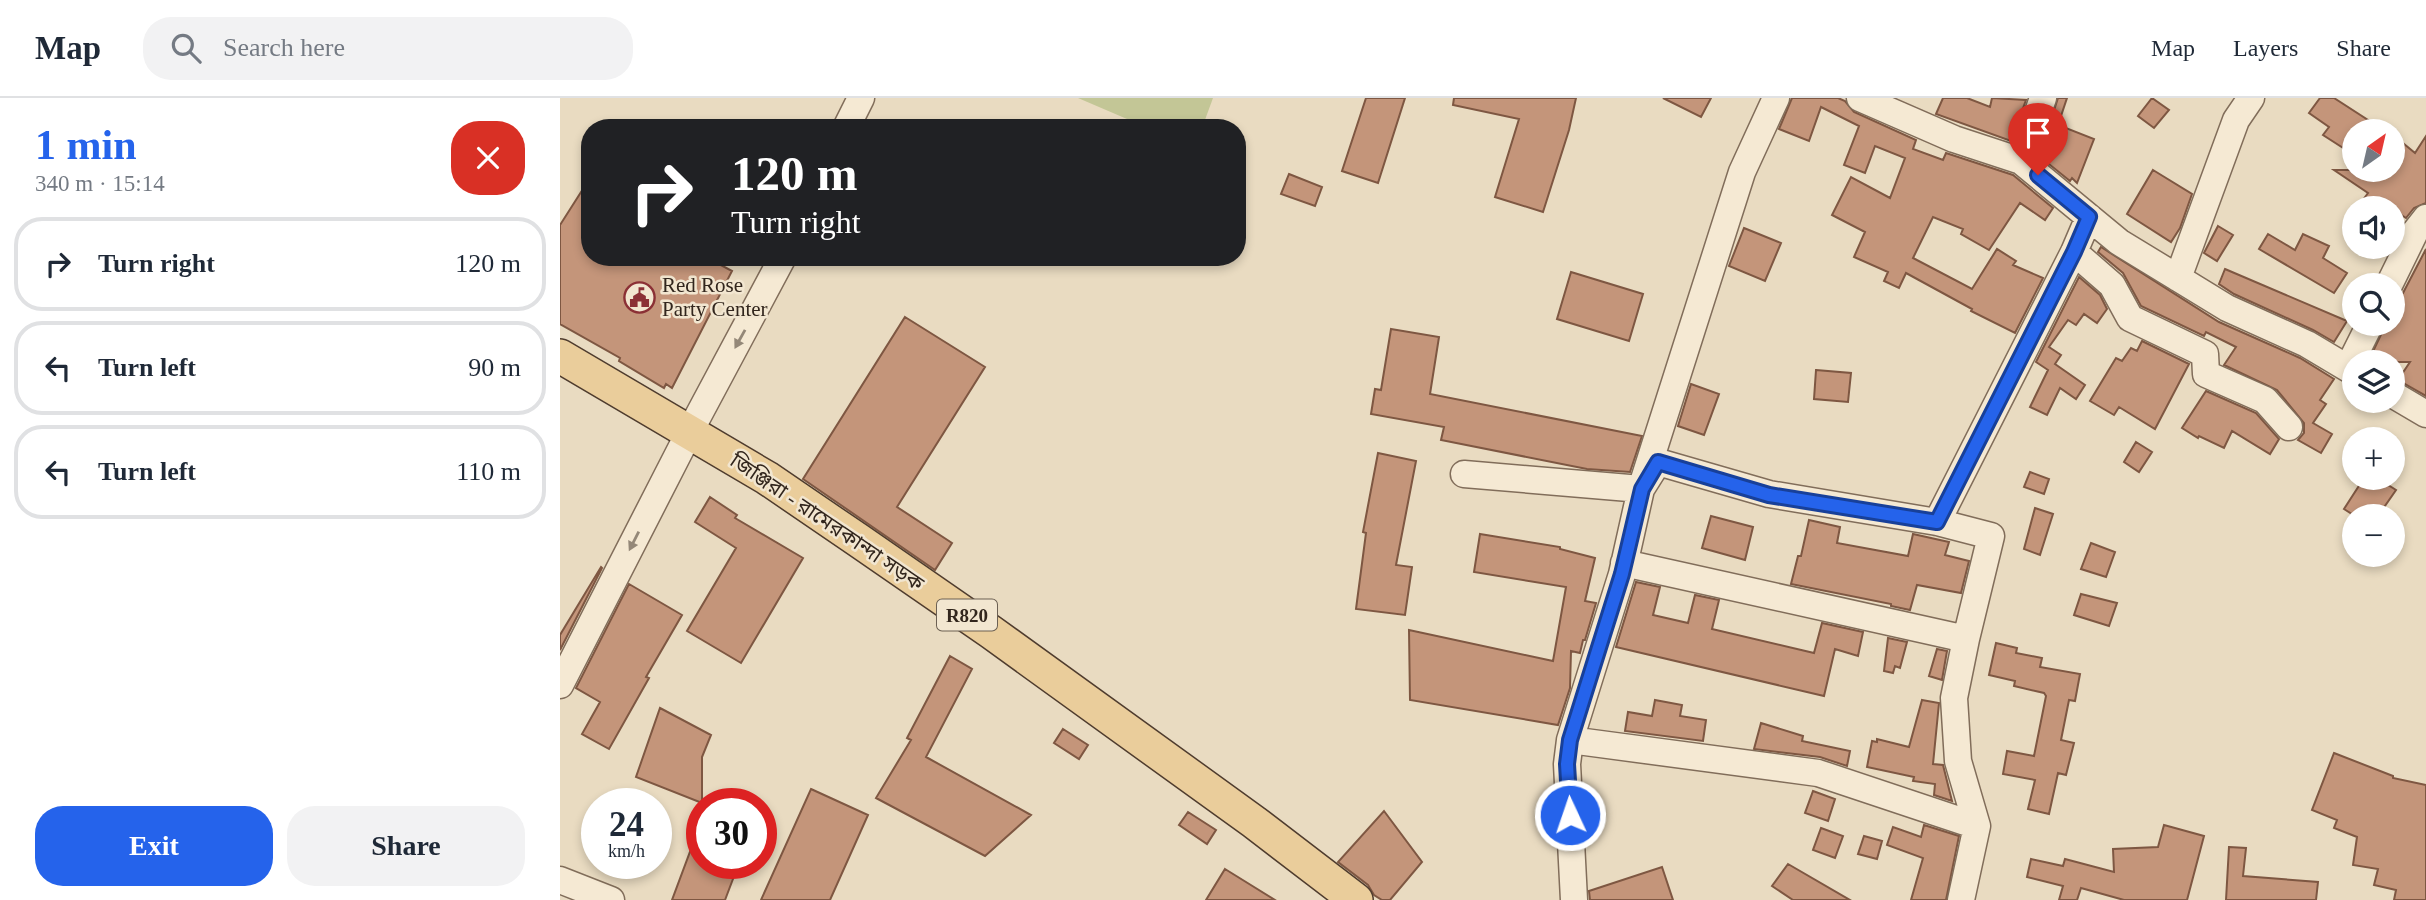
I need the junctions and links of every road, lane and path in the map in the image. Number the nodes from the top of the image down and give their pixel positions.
1 (861, 98) edge
2 (1776, 98) edge
3 (1860, 98) edge
4 (2043, 98) edge
5 (2251, 98) edge
6 (850, 119) edge
7 (2021, 161) junction
8 (2089, 217) junction
9 (2426, 218) edge
10 (2074, 252) junction
11 (778, 266) edge
12 (2395, 273) edge
13 (2178, 278) junction
14 (560, 356) edge
15 (2342, 365) edge
16 (2405, 402) edge
17 (2426, 414) edge
18 (2289, 427) dead end
19 (689, 433) junction
20 (1464, 474) dead end
21 (1642, 489) junction
22 (1937, 522) junction
23 (1624, 563) junction
24 (1966, 639) junction
25 (560, 685) edge
26 (1570, 740) junction
27 (1977, 826) junction
28 (560, 880) edge
29 (611, 900) edge
30 (1356, 900) edge
31 (1574, 900) edge
32 (1961, 900) edge

1 - 6 street
2 - 21 street
3 - 7 street
4 - 7 street
5 - 13 street
7 - 8 street
8 - 10 street
8 - 13 street
9 - 12 street
10 - 18 street
10 - 22 street
11 -> 19 street
13 - 15 street
14 - 19 main road, জিঞ্জিরা - রামেরকান্দা সড়ক / R820
16 - 17 street
19 -> 25 street
19 - 30 main road, জিঞ্জিরা - রামেরকান্দা সড়ক / R820
20 - 21 street
21 - 22 street
21 - 23 street
22 - 24 street
23 - 24 street
23 - 26 street
24 - 27 street
26 - 27 street
26 - 31 street
27 - 32 street
28 - 29 street

